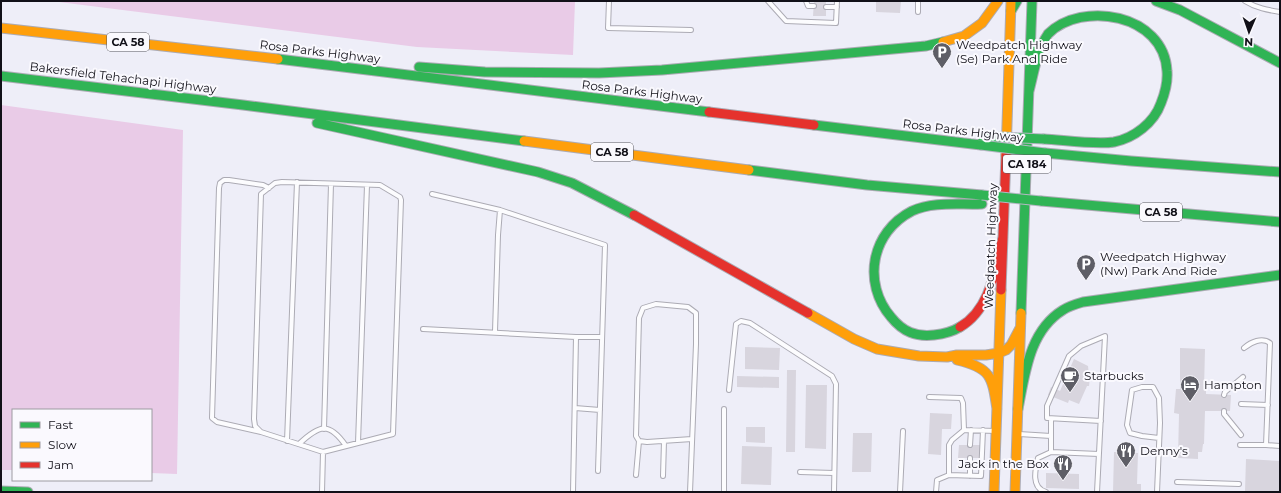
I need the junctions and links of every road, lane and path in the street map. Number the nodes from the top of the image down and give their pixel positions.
1 (609, 1) edge
2 (768, 1) edge
3 (806, 1) edge
4 (837, 1) edge
5 (918, 1) edge
6 (998, 1) edge
7 (1011, 1) edge
8 (1017, 1) edge
9 (1032, 1) edge
10 (1156, 1) edge
11 (1245, 1) edge
12 (814, 6) dead end
13 (826, 7) dead end
14 (837, 7) junction
15 (1011, 11) junction
16 (918, 12) dead end
17 (1280, 12) edge
18 (1, 28) edge
19 (691, 30) dead end
20 (256, 56) junction
21 (1280, 63) edge
22 (1, 76) edge
23 (1029, 91) junction
24 (243, 105) junction
25 (981, 141) junction
26 (1280, 172) edge
27 (297, 182) junction
28 (331, 184) junction
29 (367, 185) junction
30 (269, 188) junction
31 (432, 194) dead end
32 (982, 199) junction
33 (500, 210) junction
34 (1280, 222) edge
35 (1003, 237) junction
36 (1280, 275) edge
37 (423, 328) dead end
38 (1020, 328) junction
39 (495, 332) junction
40 (576, 336) junction
41 (602, 337) junction
42 (1244, 348) dead end
43 (999, 353) junction
44 (947, 357) junction
45 (1243, 377) dead end
46 (729, 390) dead end
47 (1224, 395) dead end
48 (929, 397) dead end
49 (1242, 404) dead end
50 (1268, 405) junction
51 (576, 408) junction
52 (724, 409) dead end
53 (997, 409) junction
54 (1018, 409) junction
55 (600, 410) junction
56 (1224, 411) dead end
57 (1049, 418) junction
58 (1101, 421) junction
59 (324, 429) junction
60 (964, 430) junction
61 (971, 430) junction
62 (983, 430) junction
63 (903, 431) dead end
64 (996, 431) junction
65 (261, 432) junction
66 (1017, 434) junction
67 (1240, 435) dead end
68 (1051, 436) junction
69 (1159, 438) junction
70 (692, 439) junction
71 (288, 441) junction
72 (639, 441) junction
73 (664, 441) junction
74 (358, 443) junction
75 (299, 444) junction
76 (970, 445) dead end
77 (1240, 445) dead end
78 (346, 446) junction
79 (1266, 446) junction
80 (1280, 446) edge
81 (323, 452) junction
82 (1051, 452) junction
83 (1099, 454) junction
84 (970, 458) dead end
85 (598, 471) dead end
86 (800, 472) dead end
87 (834, 473) junction
88 (636, 475) dead end
89 (949, 475) junction
90 (663, 476) dead end
91 (970, 476) junction
92 (981, 476) junction
93 (994, 476) junction
94 (1177, 482) dead end
95 (1239, 484) dead end
96 (1, 491) edge
97 (28, 492) edge
98 (322, 492) edge
99 (573, 492) edge
100 (690, 492) edge
101 (724, 492) edge
102 (834, 492) edge
103 (900, 492) edge
104 (936, 492) edge
105 (994, 492) edge
106 (1015, 492) edge
107 (1046, 492) edge
108 (1098, 492) edge
109 (1157, 492) edge

1 - 19 lane
2 - 14 lane
3 - 12 lane
4 - 14 lane
5 - 16 lane
6 - 20 main road
7 - 15 main road, Weedpatch Highway / CA 184
8 - 15 main road
9 - 23 main road, CA 184
10 - 21 main road
11 - 17 lane
13 - 14 lane
15 - 35 main road, Weedpatch Highway / CA 184
18 - 20 main road, Rosa Parks Highway / CA 58
20 - 25 main road, Rosa Parks Highway / CA 58
22 - 24 main road, Bakersfield Tehachapi Highway / CA 58
23 - 25 main road, bridge
23 - 38 main road, CA 184
24 - 32 main road, CA 58
24 - 44 main road
25 - 26 main road, Rosa Parks Highway / CA 58, bridge
27 - 28 lane
27 - 30 lane
27 - 71 lane
28 - 29 lane
28 - 59 lane
29 - 74 lane
29 - 74 lane
30 - 65 lane
30 - 65 lane
31 - 33 lane
32 - 34 main road, CA 58, bridge
32 - 35 main road
33 - 39 lane
33 - 41 lane
35 - 43 main road, Weedpatch Highway / CA 184
36 - 54 main road
37 - 39 lane
38 - 43 main road
38 - 54 main road, CA 184
39 - 40 lane
40 - 41 lane
40 - 51 lane
41 - 55 lane
42 - 50 lane
43 - 44 main road
43 - 53 main road, Weedpatch Highway / CA 184
44 - 53 main road
45 - 47 lane
46 - 87 lane
48 - 60 lane
49 - 50 lane
50 - 79 lane
51 - 55 lane
51 - 99 lane
52 - 101 lane
53 - 64 main road, Weedpatch Highway / CA 184
54 - 66 main road, CA 184
55 - 85 lane
56 - 67 lane
57 - 58 lane
57 - 58 lane
57 - 68 lane
58 - 83 lane
59 - 75 lane
59 - 78 lane
60 - 61 lane
60 - 89 lane
61 - 62 lane
61 - 76 lane
62 - 64 lane
62 - 92 lane
63 - 103 lane
64 - 93 main road, Weedpatch Highway / CA 184
65 - 71 lane
66 - 68 lane
66 - 106 main road, CA 184
68 - 82 lane
69 - 69 lane
69 - 109 lane
70 - 72 lane
70 - 73 lane
70 - 100 lane
71 - 75 lane
72 - 73 lane
72 - 88 lane
73 - 90 lane
74 - 78 lane
75 - 81 lane
77 - 79 lane
78 - 81 lane
79 - 80 lane
81 - 98 lane
82 - 83 lane
82 - 107 lane
83 - 108 lane
84 - 91 lane
86 - 87 lane
87 - 102 lane
89 - 91 lane
89 - 104 lane
91 - 92 lane
92 - 93 lane
93 - 105 main road, Weedpatch Highway / CA 184
94 - 95 lane
96 - 97 main road

